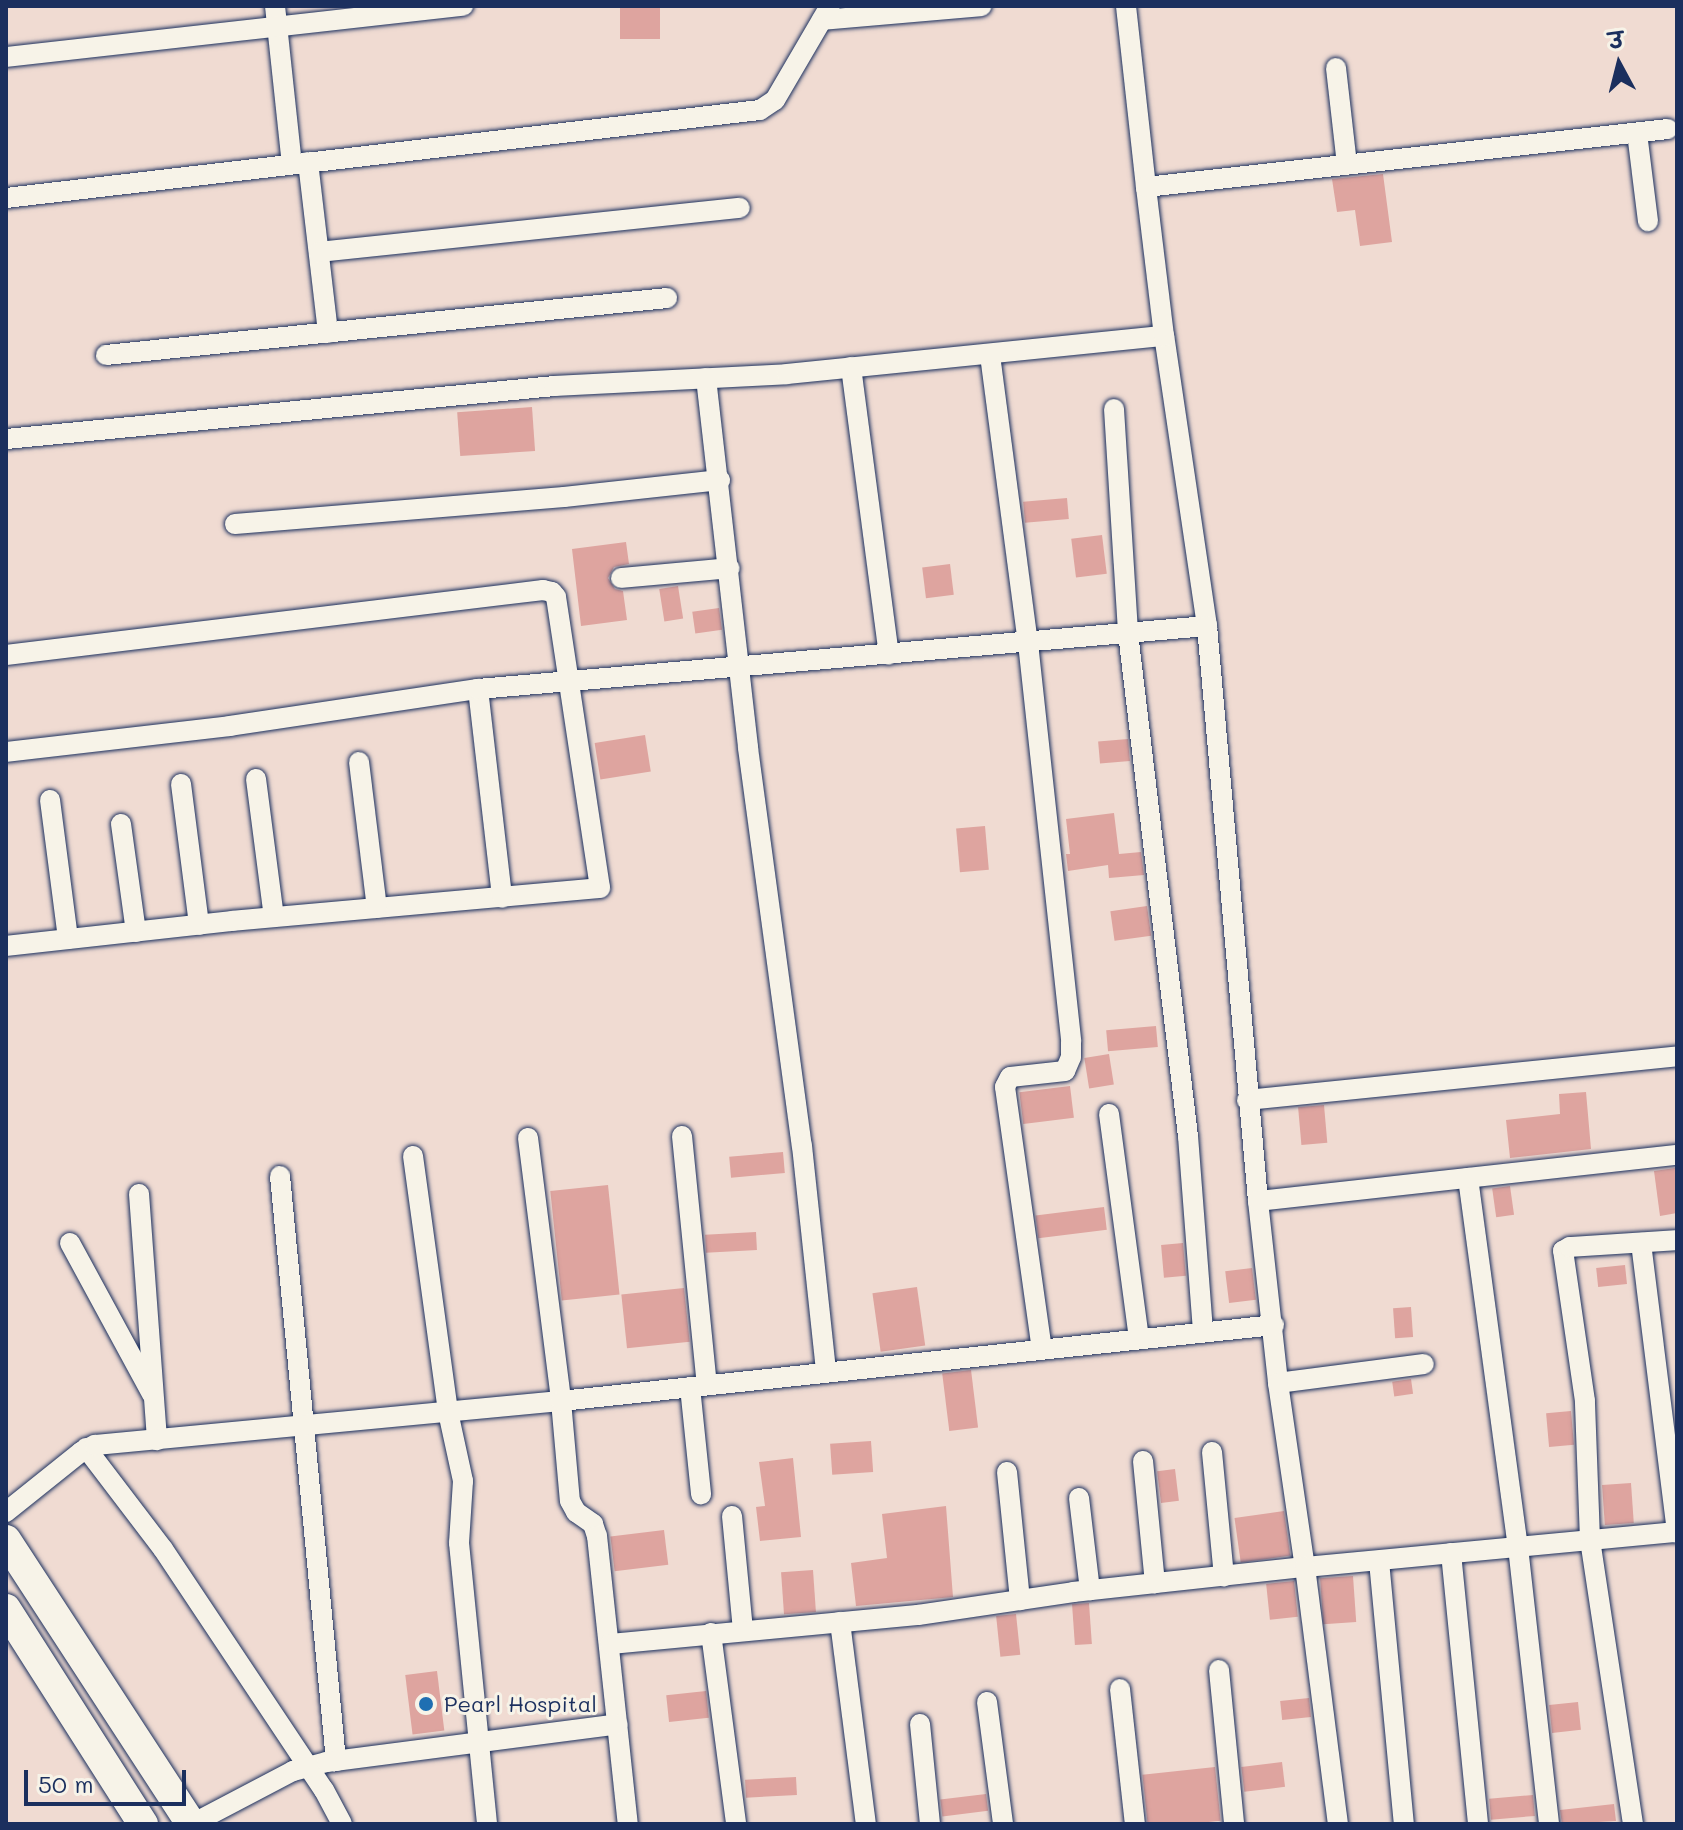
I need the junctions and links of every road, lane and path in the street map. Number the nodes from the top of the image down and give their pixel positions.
1 (463, 6) edge
2 (981, 6) edge
3 (1126, 6) edge
4 (826, 13) edge
5 (276, 16) edge
6 (6, 57) edge
7 (1336, 68) dead end
8 (1668, 129) dead end
9 (1637, 133) junction
10 (300, 163) junction
11 (1347, 164) junction
12 (1146, 187) junction
13 (6, 198) edge
14 (740, 208) dead end
15 (1648, 221) dead end
16 (319, 252) junction
17 (667, 298) dead end
18 (328, 333) junction
19 (1164, 336) junction
20 (106, 355) dead end
21 (990, 355) junction
22 (851, 367) junction
23 (706, 378) junction
24 (1114, 409) dead end
25 (6, 439) edge
26 (720, 480) junction
27 (235, 524) dead end
28 (730, 568) junction
29 (621, 578) dead end
30 (1207, 626) junction
31 (1128, 633) junction
32 (1028, 643) junction
33 (889, 654) junction
34 (6, 655) edge
35 (742, 665) junction
36 (566, 681) junction
37 (478, 689) junction
38 (6, 752) edge
39 (359, 762) dead end
40 (256, 779) dead end
41 (181, 784) dead end
42 (50, 800) dead end
43 (121, 824) dead end
44 (502, 898) junction
45 (377, 908) junction
46 (274, 917) junction
47 (199, 925) junction
48 (136, 932) junction
49 (68, 939) junction
50 (6, 946) edge
51 (1677, 1056) edge
52 (1247, 1100) junction
53 (1109, 1114) dead end
54 (682, 1136) dead end
55 (528, 1138) dead end
56 (1677, 1155) edge
57 (413, 1156) dead end
58 (280, 1176) dead end
59 (1468, 1178) junction
60 (139, 1194) dead end
61 (1258, 1201) junction
62 (1677, 1240) edge
63 (70, 1243) dead end
64 (1641, 1243) junction
65 (1274, 1325) junction
66 (1203, 1331) junction
67 (1139, 1338) junction
68 (1042, 1349) junction
69 (1424, 1364) dead end
70 (826, 1372) junction
71 (1278, 1383) junction
72 (698, 1386) junction
73 (155, 1401) junction
74 (561, 1401) junction
75 (448, 1412) junction
76 (306, 1425) junction
77 (157, 1440) junction
78 (86, 1448) junction
79 (1212, 1452) dead end
80 (1143, 1461) dead end
81 (1007, 1472) dead end
82 (701, 1494) dead end
83 (1079, 1498) dead end
84 (6, 1512) edge
85 (732, 1516) dead end
86 (1677, 1532) edge
87 (6, 1540) edge
88 (1590, 1540) junction
89 (1518, 1547) junction
90 (1451, 1553) junction
91 (1379, 1561) junction
92 (1305, 1567) junction
93 (1224, 1576) junction
94 (1155, 1583) junction
95 (41, 1590) junction
96 (1090, 1590) junction
97 (1020, 1600) junction
98 (7, 1612) edge
99 (840, 1622) junction
100 (743, 1630) junction
101 (711, 1633) junction
102 (610, 1644) junction
103 (1219, 1670) dead end
104 (1120, 1689) dead end
105 (987, 1702) dead end
106 (618, 1724) junction
107 (920, 1724) dead end
108 (478, 1744) junction
109 (336, 1761) junction
110 (308, 1767) junction
111 (143, 1824) edge
112 (192, 1824) edge
113 (342, 1824) edge
114 (487, 1824) edge
115 (628, 1824) edge
116 (736, 1824) edge
117 (866, 1824) edge
118 (930, 1824) edge
119 (1003, 1824) edge
120 (1135, 1824) edge
121 (1234, 1824) edge
122 (1338, 1824) edge
123 (1404, 1824) edge
124 (1478, 1824) edge
125 (1549, 1824) edge
126 (1633, 1824) edge

1 - 5 street
2 - 4 street
3 - 12 street
4 - 10 street
5 - 6 street
5 - 10 street
7 - 11 street
8 - 9 street
9 - 11 street
9 - 15 street
10 - 13 street
10 - 16 street
11 - 12 street
12 - 19 street
14 - 16 street
16 - 18 street
17 - 18 street
18 - 20 street
19 - 21 street
19 - 30 street
21 - 22 street
21 - 32 street
22 - 23 street
22 - 33 street
23 - 25 street
23 - 26 street
24 - 31 street
26 - 27 street
26 - 28 street
28 - 29 street
28 - 35 street
30 - 31 street
30 - 52 street
31 - 32 street
31 - 66 street
32 - 33 street
32 - 68 street
33 - 35 street
34 - 36 street
35 - 36 street
35 - 70 street
36 - 37 street
36 - 44 street
37 - 38 street
37 - 44 street
39 - 45 street
40 - 46 street
41 - 47 street
42 - 49 street
43 - 48 street
44 - 45 street
45 - 46 street
46 - 47 street
47 - 48 street
48 - 49 street
49 - 50 street
51 - 52 street
52 - 61 street
53 - 67 street
54 - 72 street
55 - 74 street
56 - 59 street
57 - 75 street
58 - 76 street
59 - 61 street
59 - 89 street
60 - 73 street
61 - 65 street
62 - 64 street
63 - 73 street
64 - 86 street
64 - 88 street
65 - 66 street
65 - 71 street
66 - 67 street
67 - 68 street
68 - 70 street
69 - 71 street
70 - 72 street
71 - 92 street
72 - 74 street
72 - 82 street
73 - 77 street
74 - 75 street
74 - 102 street
75 - 76 street
75 - 108 street
76 - 77 street
76 - 109 street
77 - 78 street
78 - 84 street
78 - 110 street
79 - 93 street
80 - 94 street
81 - 97 street
83 - 96 street
85 - 100 street
86 - 88 street
87 - 95 main road
88 - 89 street
88 - 126 street
89 - 90 street
89 - 125 street
90 - 91 street
90 - 124 street
91 - 92 street
91 - 123 street
92 - 93 street
92 - 122 street
93 - 94 street
94 - 96 street
95 - 98 street
95 - 112 main road
96 - 97 street
97 - 99 street
98 - 111 main road
99 - 100 street
99 - 117 street
100 - 101 street
101 - 102 street
101 - 116 street
102 - 106 street
103 - 121 street
104 - 120 street
105 - 119 street
106 - 108 street
106 - 115 street
107 - 118 street
108 - 109 street
108 - 114 street
109 - 110 street
110 - 112 street
110 - 113 street

